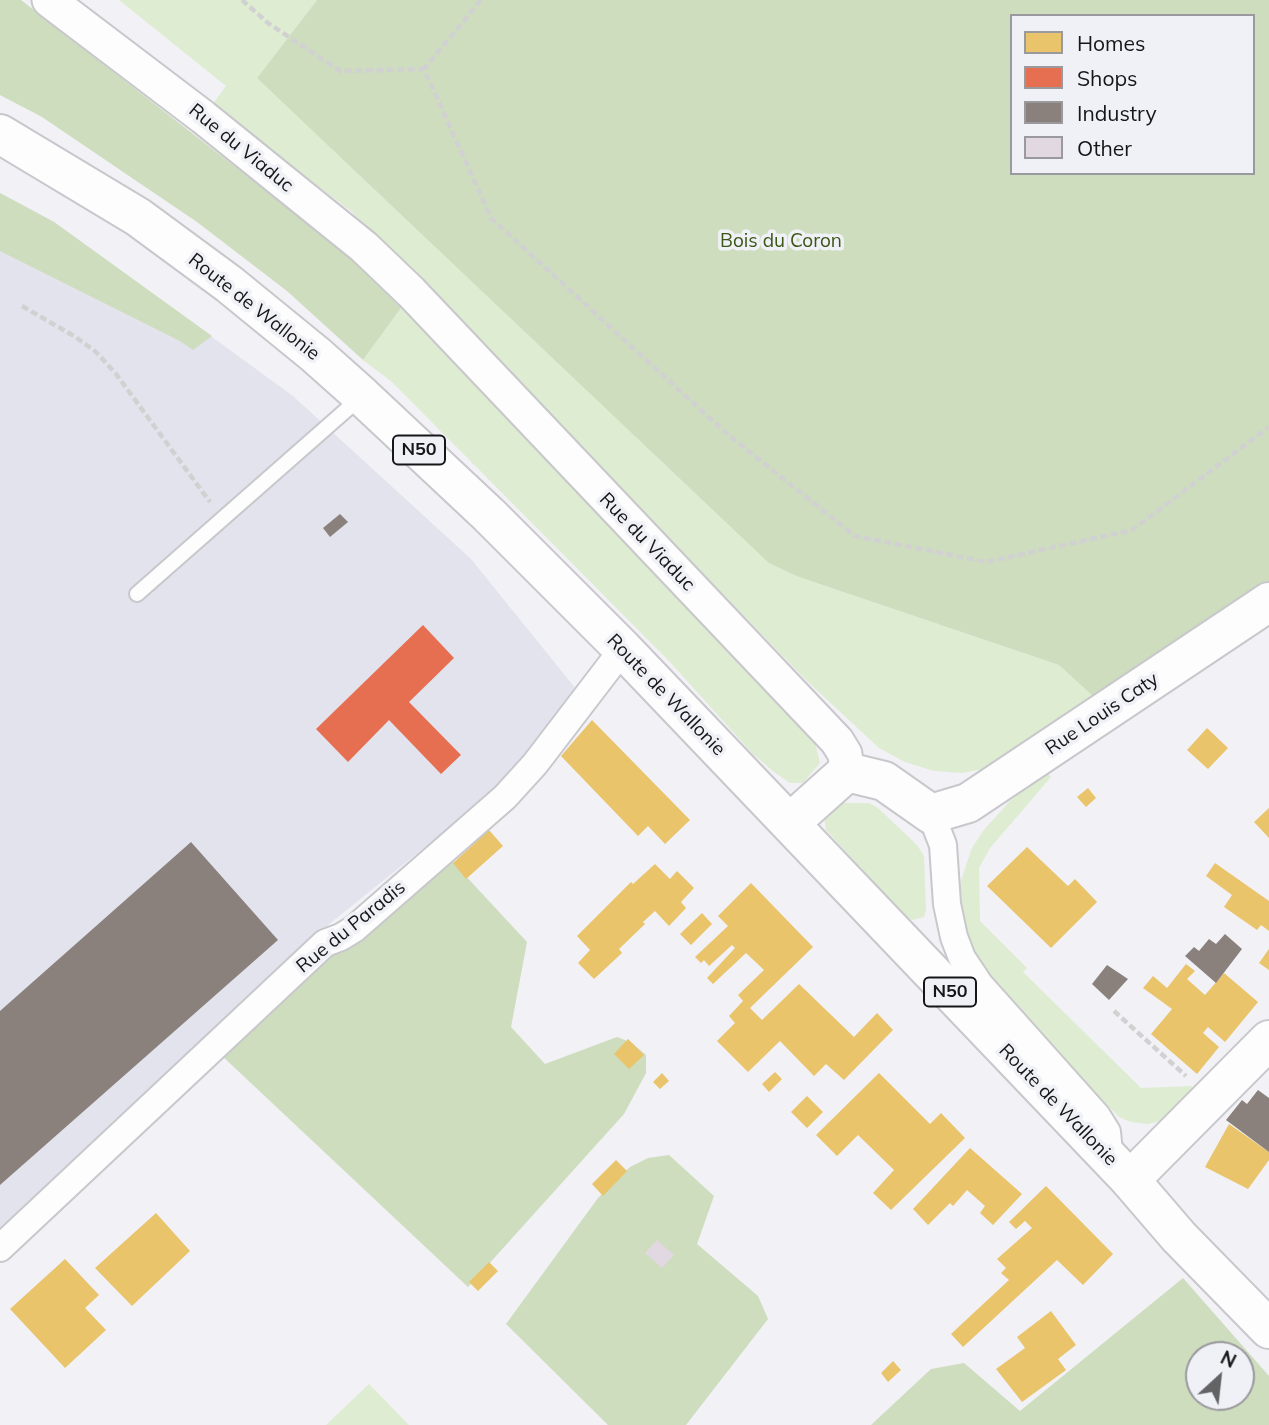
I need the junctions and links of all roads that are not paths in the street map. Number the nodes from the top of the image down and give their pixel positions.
1 (49, 0) edge
2 (0, 134) edge
3 (362, 396) junction
4 (137, 594) dead end
5 (1269, 602) edge
6 (623, 649) junction
7 (847, 772) junction
8 (931, 814) junction
9 (790, 823) junction
10 (1269, 1040) edge
11 (1120, 1170) junction
12 (0, 1248) edge
13 (1269, 1329) edge

1 - 7 street, Rue du Viaduc
2 - 3 main road, Route de Wallonie / N50
3 - 4 lane
3 - 6 main road, Route de Wallonie / N50
5 - 8 main road, Rue Louis Caty
6 - 9 main road, Route de Wallonie / N50
6 - 12 street, Rue du Paradis
7 - 8 main road
7 - 9 main road
8 - 11 street
9 - 11 main road, Route de Wallonie / N50
10 - 11 main road
11 - 13 main road, Route de Wallonie / N50

